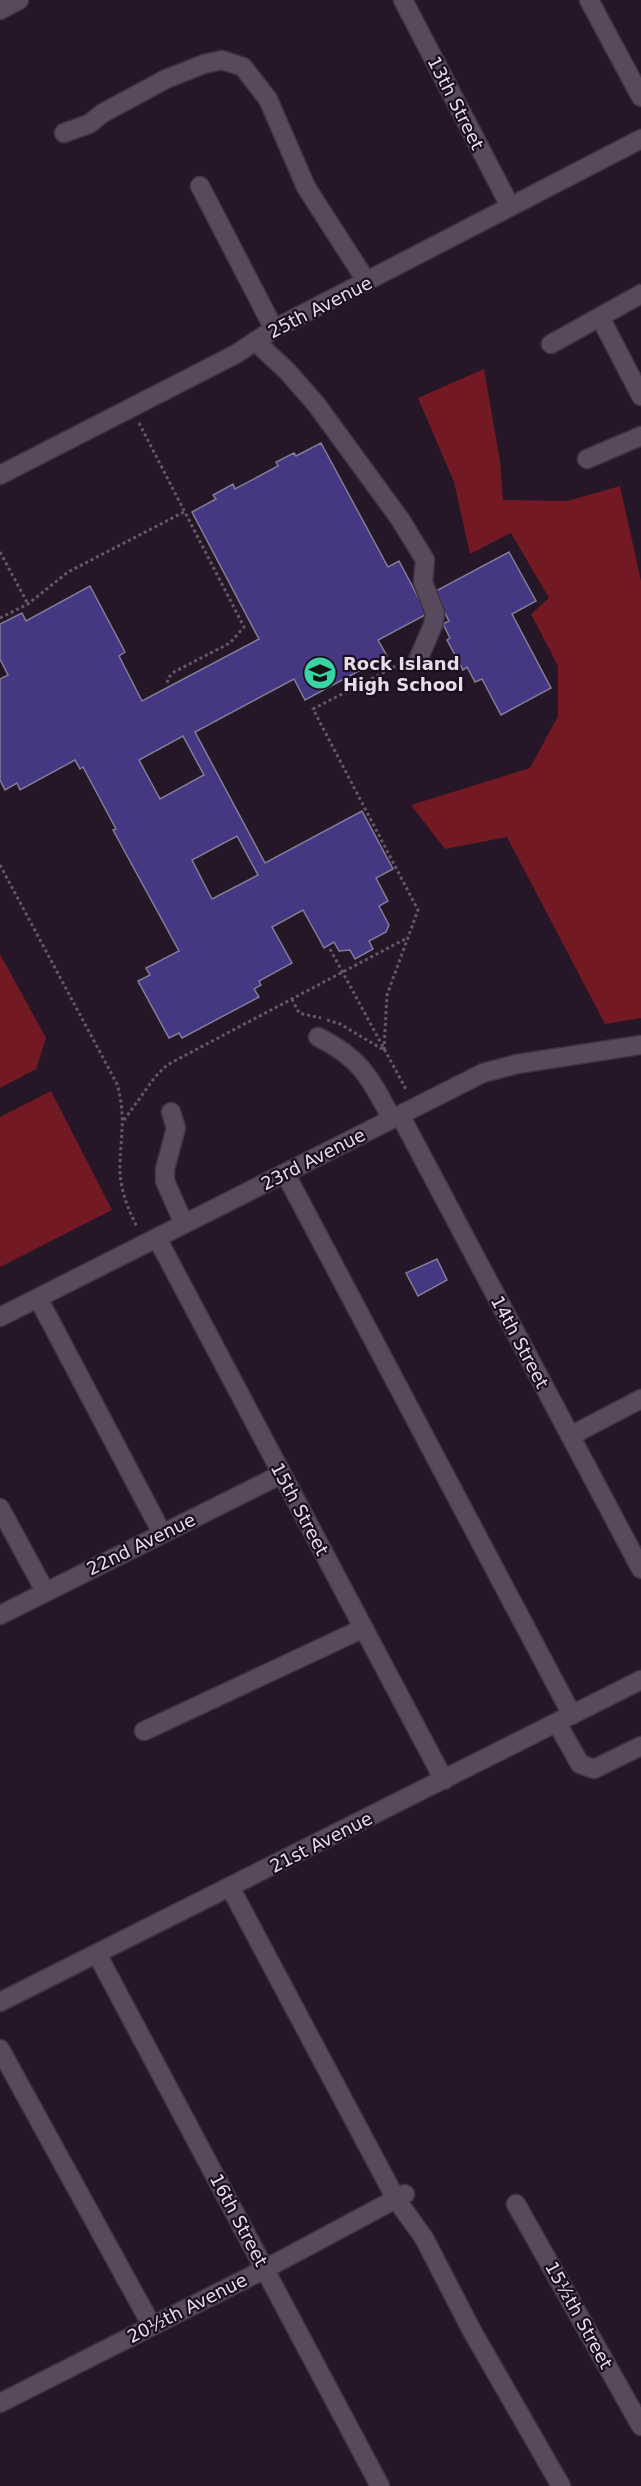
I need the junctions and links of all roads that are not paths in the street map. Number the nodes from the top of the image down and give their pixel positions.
1 (19, 0) edge
2 (403, 0) edge
3 (589, 0) edge
4 (0, 10) edge
5 (641, 97) edge
6 (64, 133) dead end
7 (641, 139) edge
8 (200, 186) dead end
9 (510, 206) junction
10 (368, 282) junction
11 (641, 294) edge
12 (600, 317) junction
13 (274, 329) junction
14 (255, 341) junction
15 (551, 344) dead end
16 (641, 396) edge
17 (641, 436) edge
18 (587, 459) dead end
19 (0, 475) edge
20 (418, 660) road end
21 (318, 1038) dead end
22 (641, 1044) edge
23 (171, 1112) dead end
24 (396, 1117) junction
25 (285, 1173) junction
26 (184, 1224) junction
27 (157, 1238) junction
28 (38, 1298) junction
29 (0, 1317) edge
30 (641, 1399) edge
31 (570, 1436) junction
32 (282, 1474) junction
33 (0, 1508) edge
34 (162, 1533) junction
35 (641, 1569) edge
36 (45, 1591) junction
37 (0, 1615) edge
38 (364, 1628) junction
39 (641, 1680) edge
40 (565, 1719) junction
41 (144, 1731) dead end
42 (641, 1746) edge
43 (444, 1780) junction
44 (230, 1887) junction
45 (98, 1954) junction
46 (0, 2002) edge
47 (0, 2049) edge
48 (400, 2196) junction
49 (516, 2204) dead end
50 (265, 2269) junction
51 (152, 2326) junction
52 (0, 2403) edge
53 (641, 2426) edge
54 (380, 2486) edge
55 (561, 2486) edge

1 - 4 street
2 - 9 street, 13th Street
3 - 5 street
6 - 10 street
7 - 9 street, 25th Avenue
8 - 13 street
9 - 10 street, 25th Avenue
10 - 13 street, 25th Avenue
11 - 12 street
12 - 15 street
12 - 16 street
13 - 14 street, 25th Avenue
14 - 19 street, 25th Avenue
14 - 20 street
17 - 18 street
21 - 24 street, 14th Street
22 - 24 street, 23rd Avenue
23 - 26 street
24 - 25 street, 23rd Avenue
24 - 31 street, 14th Street
25 - 26 street, 23rd Avenue
25 - 40 street
26 - 27 street, 23rd Avenue
27 - 28 street, 23rd Avenue
27 - 32 street, 15th Street
28 - 29 street, 23rd Avenue
28 - 34 street
30 - 31 street
31 - 35 street, 14th Street
32 - 34 street, 22nd Avenue
32 - 38 street, 15th Street
33 - 36 street
34 - 36 street, 22nd Avenue
36 - 37 street, 22nd Avenue
38 - 41 street
38 - 43 street, 15th Street
39 - 40 street, 21st Avenue
40 - 42 street
40 - 43 street, 21st Avenue
43 - 44 street, 21st Avenue
44 - 45 street, 21st Avenue
44 - 48 street
45 - 46 street, 21st Avenue
45 - 50 street, 16th Street
47 - 51 street
48 - 50 street, 20½th Avenue
48 - 55 street
49 - 53 street, 15½th Street
50 - 51 street, 20½th Avenue
50 - 54 street, 16th Street
51 - 52 street, 20½th Avenue

